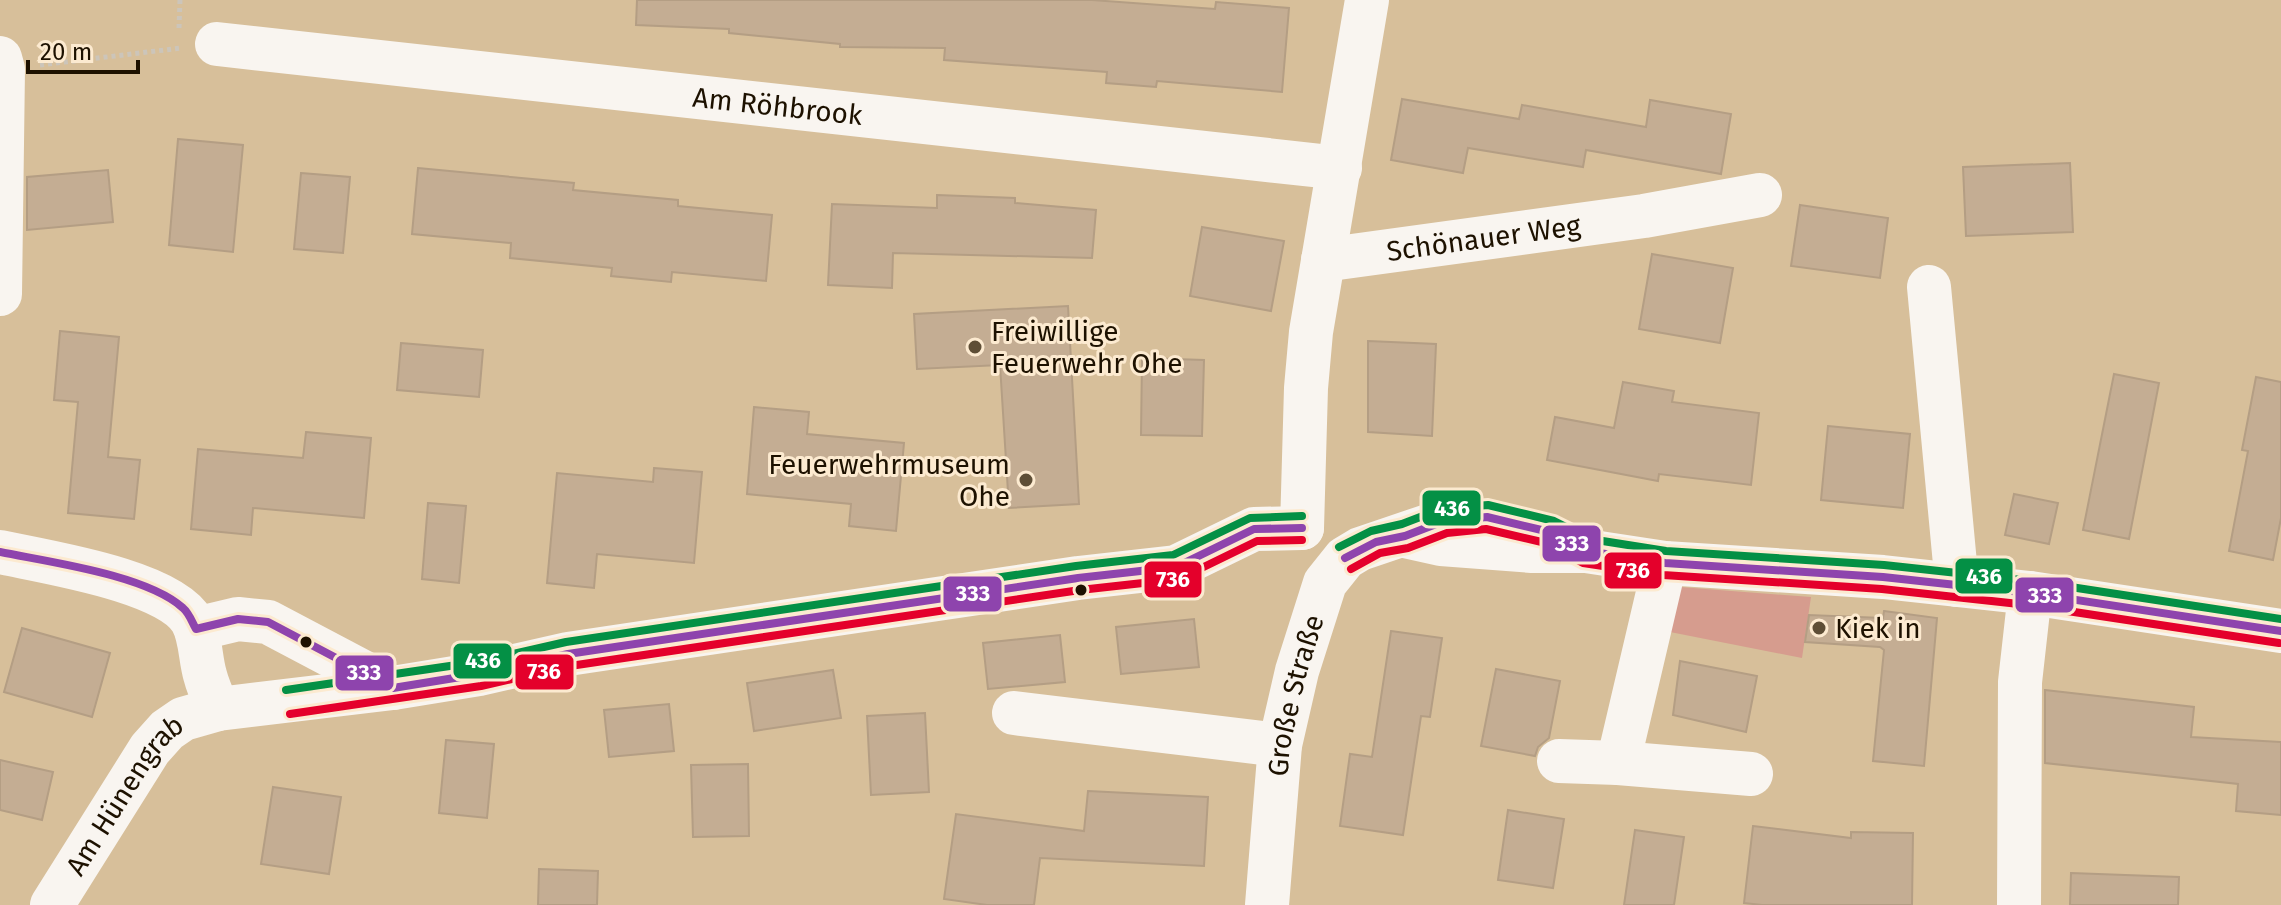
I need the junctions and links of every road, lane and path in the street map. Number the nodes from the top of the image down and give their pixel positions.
1 (1367, 0) edge
2 (217, 44) joint
3 (2, 64) edge
4 (1340, 168) junction
5 (1760, 195) dead end
6 (1323, 260) junction
7 (1929, 287) dead end
8 (0, 294) edge
9 (1302, 528) junction
10 (1, 543) edge
11 (1345, 558) junction
12 (1665, 563) junction
13 (1957, 585) junction
14 (2030, 593) junction
15 (196, 629) junction
16 (2281, 631) edge
17 (393, 688) junction
18 (218, 709) junction
19 (1014, 713) dead end
20 (1280, 745) junction
21 (1559, 761) dead end
22 (1618, 763) junction
23 (1751, 774) dead end
24 (52, 905) edge
25 (1267, 905) edge
26 (2019, 905) edge

1 - 4 street
2 - 3 path
2 - 4 street, Am Röhbrook
3 - 8 street
4 - 6 street
5 - 6 street, Schönauer Weg
6 - 9 street
7 - 13 street
9 - 11 street
9 - 17 street, Am Hünengrab
10 - 15 street
11 - 12 street, Große Straße
11 - 20 street, Große Straße
12 - 13 street, Große Straße
12 - 22 street
13 - 14 street, Große Straße
14 - 16 street, Große Straße
14 - 26 street
15 - 17 street
15 - 18 street
17 - 18 street, Am Hünengrab
18 - 24 street, Am Hünengrab
19 - 20 street
20 - 25 street, Große Straße
21 - 22 street
22 - 23 street

